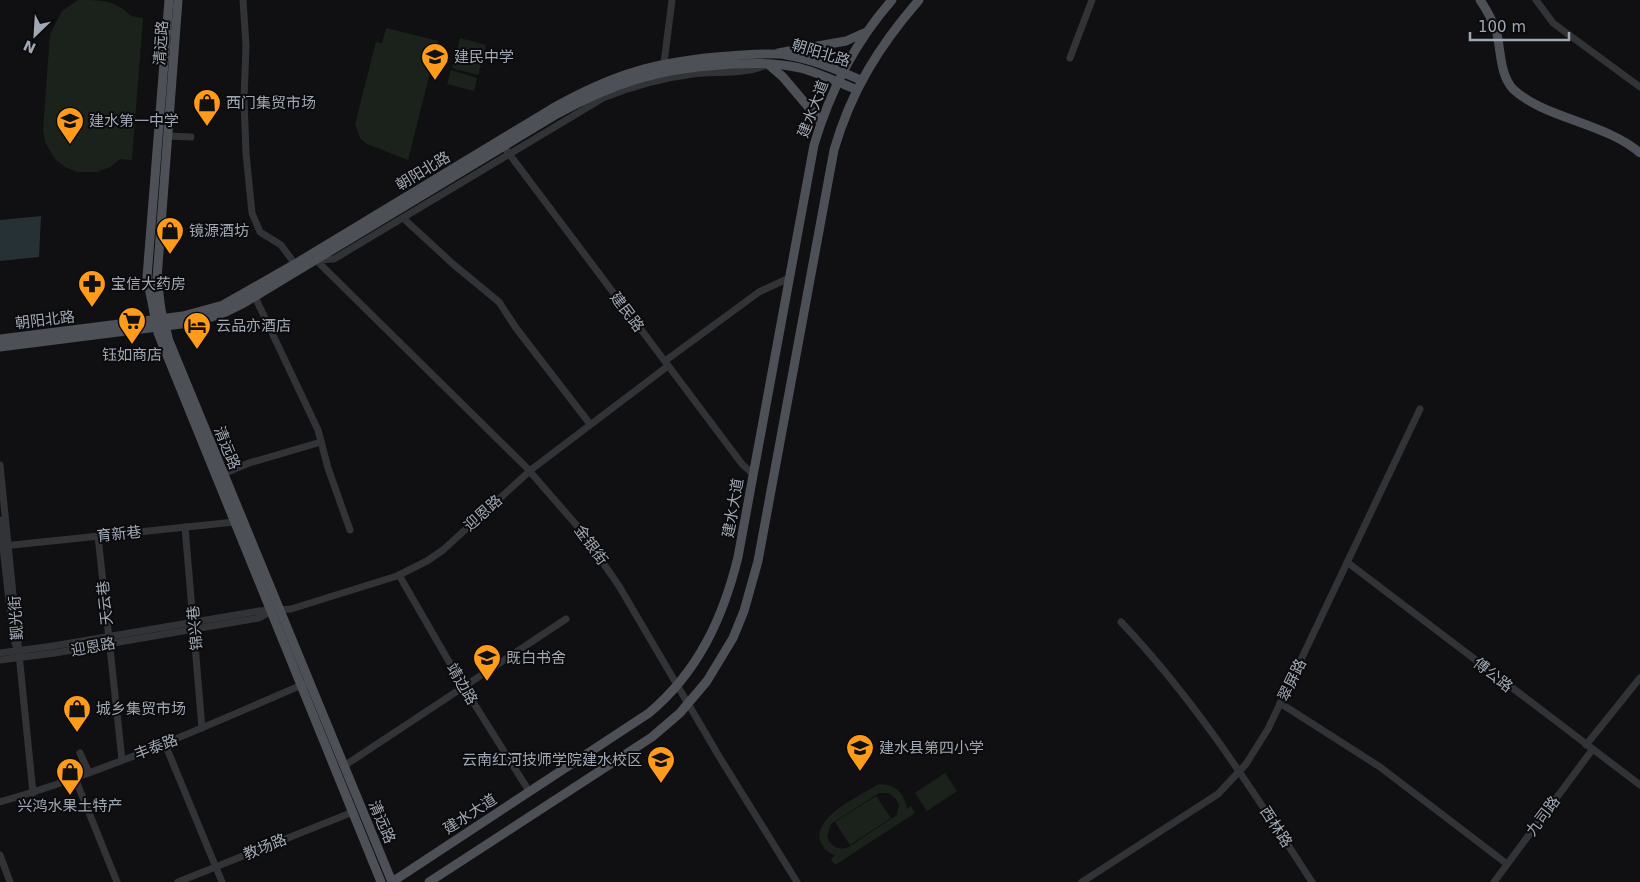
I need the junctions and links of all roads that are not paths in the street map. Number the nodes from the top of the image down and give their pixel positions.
1 (169, 0) edge
2 (178, 0) edge
3 (243, 0) edge
4 (672, 0) edge
5 (892, 0) edge
6 (919, 0) edge
7 (1092, 0) edge
8 (1480, 0) edge
9 (1536, 0) edge
10 (867, 32) junction
11 (774, 54) junction
12 (1070, 58) dead end
13 (664, 63) junction
14 (768, 64) junction
15 (843, 73) junction
16 (861, 80) junction
17 (838, 82) junction
18 (1640, 87) edge
19 (857, 90) junction
20 (822, 122) junction
21 (168, 136) junction
22 (191, 137) dead end
23 (506, 151) junction
24 (1640, 152) edge
25 (403, 218) junction
26 (316, 260) junction
27 (295, 264) junction
28 (789, 278) junction
29 (256, 297) junction
30 (159, 323) junction
31 (0, 340) edge
32 (0, 347) edge
33 (666, 363) junction
34 (1420, 409) dead end
35 (590, 424) junction
36 (320, 442) junction
37 (0, 465) edge
38 (530, 471) junction
39 (223, 474) junction
40 (753, 474) junction
41 (0, 520) edge
42 (235, 522) junction
43 (186, 527) junction
44 (350, 530) dead end
45 (98, 536) junction
46 (6, 545) junction
47 (1347, 562) junction
48 (2, 566) edge
49 (399, 575) junction
50 (275, 611) junction
51 (566, 620) dead end
52 (1121, 622) dead end
53 (195, 626) junction
54 (109, 640) junction
55 (0, 653) edge
56 (18, 654) junction
57 (0, 660) edge
58 (1640, 678) edge
59 (306, 683) junction
60 (678, 685) junction
61 (463, 686) junction
62 (1280, 703) junction
63 (689, 704) junction
64 (202, 728) junction
65 (165, 744) junction
66 (1586, 745) junction
67 (1592, 750) junction
68 (80, 753) dead end
69 (122, 760) junction
70 (344, 766) junction
71 (1240, 771) junction
72 (89, 773) junction
73 (75, 778) junction
74 (1640, 785) edge
75 (529, 791) junction
76 (33, 793) junction
77 (0, 802) edge
78 (353, 812) junction
79 (0, 855) edge
80 (1507, 864) junction
81 (215, 867) junction
82 (10, 882) edge
83 (117, 882) edge
84 (178, 882) edge
85 (222, 882) edge
86 (381, 882) edge
87 (392, 882) edge
88 (429, 882) edge
89 (797, 882) edge
90 (1082, 882) edge
91 (1312, 882) edge
92 (1494, 882) edge

1 - 30 main road, 清远路
2 - 21 main road, 清远路
3 - 27 street
4 - 13 street
5 - 10 main road, 建水大道
6 - 16 main road
7 - 12 street
8 - 24 main road
9 - 18 street
10 - 11 main road
10 - 15 main road, 建水大道
11 - 13 main road, 朝阳北路
11 - 15 main road, 朝阳北路
13 - 27 main road, 朝阳北路
14 - 17 main road, 朝阳北路
14 - 20 main road
14 - 23 main road, 朝阳北路
15 - 16 main road, 朝阳北路
15 - 17 main road, 建水大道
16 - 19 main road
17 - 19 main road, 朝阳北路
17 - 20 main road, 建水大道
19 - 63 main road
20 - 28 main road, 建水大道
21 - 22 street
21 - 30 main road, 清远路
23 - 25 street
23 - 26 main road, 朝阳北路
23 - 33 street, 建民路
25 - 26 street
25 - 35 street
26 - 29 main road, 朝阳北路
26 - 38 street, 金银街
27 - 30 main road, 朝阳北路
28 - 33 street, 迎恩路
28 - 40 main road, 建水大道
29 - 30 main road, 朝阳北路
29 - 36 street
30 - 31 main road, 朝阳北路
30 - 32 main road, 朝阳北路
30 - 39 main road, 清远路
30 - 42 main road, 清远路
33 - 35 street, 迎恩路
33 - 40 street, 建民路
34 - 47 street, 翠屏路
35 - 38 street, 迎恩路
36 - 39 street
36 - 44 street
37 - 46 street, 觐光街
38 - 49 street, 迎恩路
38 - 60 street, 金银街
39 - 50 main road, 清远路
40 - 60 main road, 建水大道
41 - 46 street, 觐光街
42 - 43 street, 育新巷
42 - 50 main road, 清远路
43 - 45 street, 育新巷
43 - 53 street, 锦兴巷
45 - 46 street, 育新巷
45 - 54 street, 天云巷
46 - 48 street, 觐光街
46 - 56 street, 觐光街
47 - 62 street, 翠屏路
47 - 66 street, 傅公路
48 - 56 street, 觐光街
49 - 50 street, 迎恩路
49 - 61 street, 靖边路
50 - 53 street, 迎恩路
50 - 59 main road, 清远路
51 - 61 street
52 - 71 street, 西林路
53 - 54 street, 迎恩路
53 - 64 street, 锦兴巷
54 - 56 street, 迎恩路
54 - 69 street, 天云巷
55 - 56 street, 迎恩路
56 - 57 street, 迎恩路
56 - 76 street, 觐光街
58 - 66 street
59 - 64 street, 丰泰路
59 - 70 main road, 清远路
59 - 78 main road, 清远路
60 - 63 street, 金银街
60 - 75 main road, 建水大道
61 - 70 street
61 - 75 street, 靖边路
62 - 71 street, 翠屏路
62 - 80 street
63 - 88 main road
63 - 89 street, 金银街
64 - 65 street, 丰泰路
65 - 69 street, 丰泰路
65 - 81 street
66 - 67 street, 傅公路
67 - 74 street, 傅公路
67 - 80 street, 九司路
68 - 72 street
69 - 72 street, 丰泰路
70 - 87 main road, 清远路
71 - 90 street, 翠屏路
71 - 91 street, 西林路
72 - 73 street, 丰泰路
73 - 76 street, 丰泰路
73 - 83 street
75 - 87 main road, 建水大道
76 - 77 street, 丰泰路
78 - 81 street, 教场路
78 - 86 main road, 清远路
79 - 82 street
80 - 92 street, 九司路
81 - 84 street, 教场路
81 - 85 street

